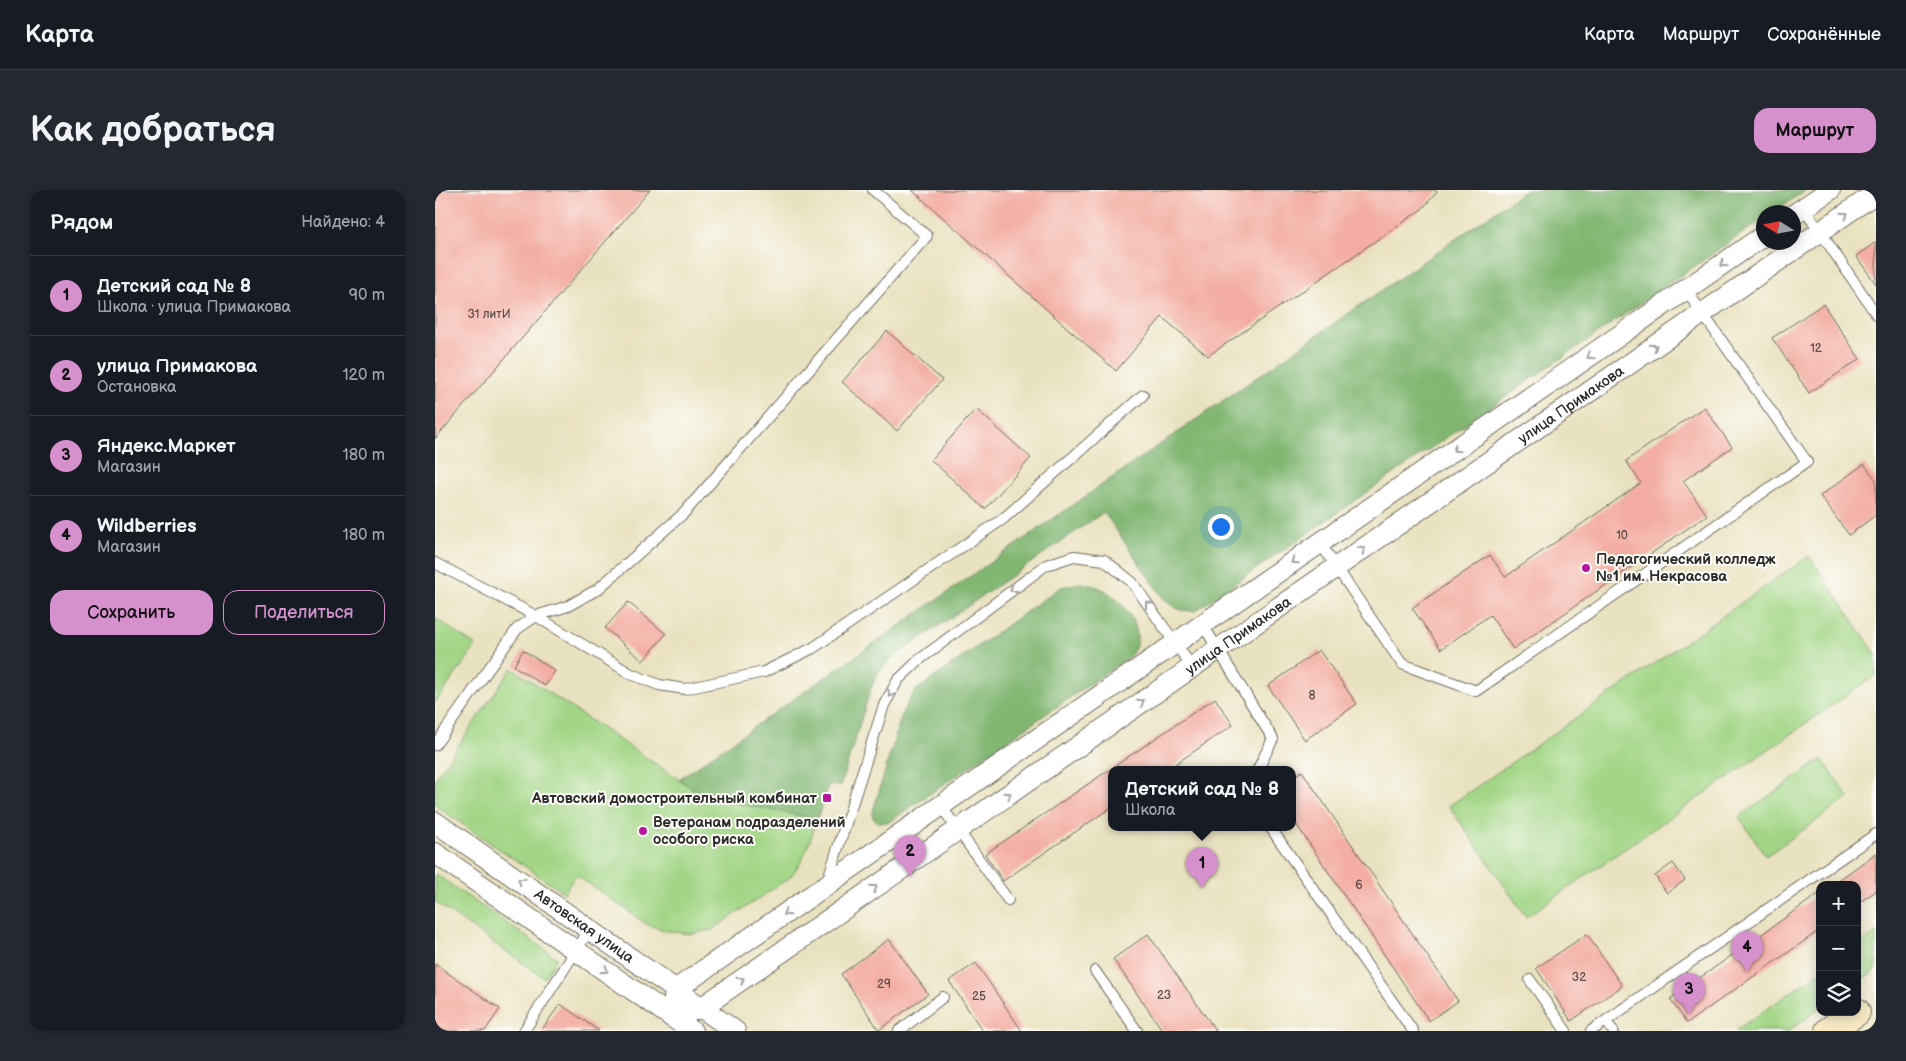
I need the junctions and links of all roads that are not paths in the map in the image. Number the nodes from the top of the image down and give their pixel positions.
1 (873, 190) edge
2 (1830, 190) edge
3 (1876, 193) edge
4 (1801, 211) edge
5 (1801, 214) edge
6 (1820, 232) junction
7 (1756, 241) edge
8 (1686, 290) junction
9 (1702, 314) junction
10 (1876, 314) edge
11 (1143, 395) dead end
12 (1320, 543) junction
13 (435, 563) edge
14 (1337, 567) junction
15 (536, 616) junction
16 (1203, 625) junction
17 (1176, 643) junction
18 (1219, 649) junction
19 (1192, 667) junction
20 (435, 745) edge
21 (1260, 766) edge
22 (941, 806) junction
23 (435, 822) edge
24 (958, 830) junction
25 (1273, 831) edge
26 (1876, 834) edge
27 (435, 853) edge
28 (826, 886) junction
29 (1008, 900) dead end
30 (591, 929) junction
31 (577, 951) junction
32 (1095, 971) dead end
33 (1530, 980) dead end
34 (675, 990) junction
35 (943, 996) dead end
36 (1876, 999) edge
37 (701, 1008) junction
38 (1861, 1009) edge
39 (1851, 1016) edge
40 (671, 1017) junction
41 (1606, 1021) junction
42 (524, 1031) edge
43 (692, 1031) edge
44 (735, 1031) edge
45 (899, 1031) edge
46 (1137, 1031) edge
47 (1413, 1031) edge
48 (1566, 1031) edge
49 (1591, 1031) edge
50 (1613, 1031) edge
51 (1829, 1031) edge

1 - 15 lane
2 - 4 street
6 -> 3 street, улица Примакова
5 - 6 lane
6 - 9 street, улица Примакова
6 - 10 lane
7 -> 8 street, улица Примакова
8 - 9 lane
8 -> 12 street, улица Примакова
14 -> 9 street, улица Примакова
9 - 14 lane
11 - 15 lane
12 - 14 lane
12 -> 16 street, улица Примакова
13 - 15 lane
14 - 18 street, улица Примакова
15 - 20 lane
16 - 17 street, улица Примакова
16 - 18 lane
17 - 19 lane
17 - 22 street, улица Примакова
17 -> 28 lane
18 - 19 street, улица Примакова
18 - 21 lane
24 -> 19 street, улица Примакова
22 - 24 lane
22 - 28 street, улица Примакова
30 -> 23 street, Автовская улица
24 - 29 lane
37 -> 24 street, улица Примакова
25 - 47 lane
26 - 41 lane
27 - 31 street, Автовская улица
28 -> 34 street, улица Примакова
30 - 31 lane
30 - 34 street, Автовская улица
31 -> 40 street, Автовская улица
31 - 42 lane
32 - 46 lane
33 - 48 lane
34 - 37 street, Автовская улица
34 - 40 street
35 - 45 lane
36 - 38 main road
37 - 40 street, улица Примакова
37 - 44 street, Автовская улица
39 - 51 main road
40 - 43 street, Автовская улица
41 - 49 lane
41 - 50 lane

